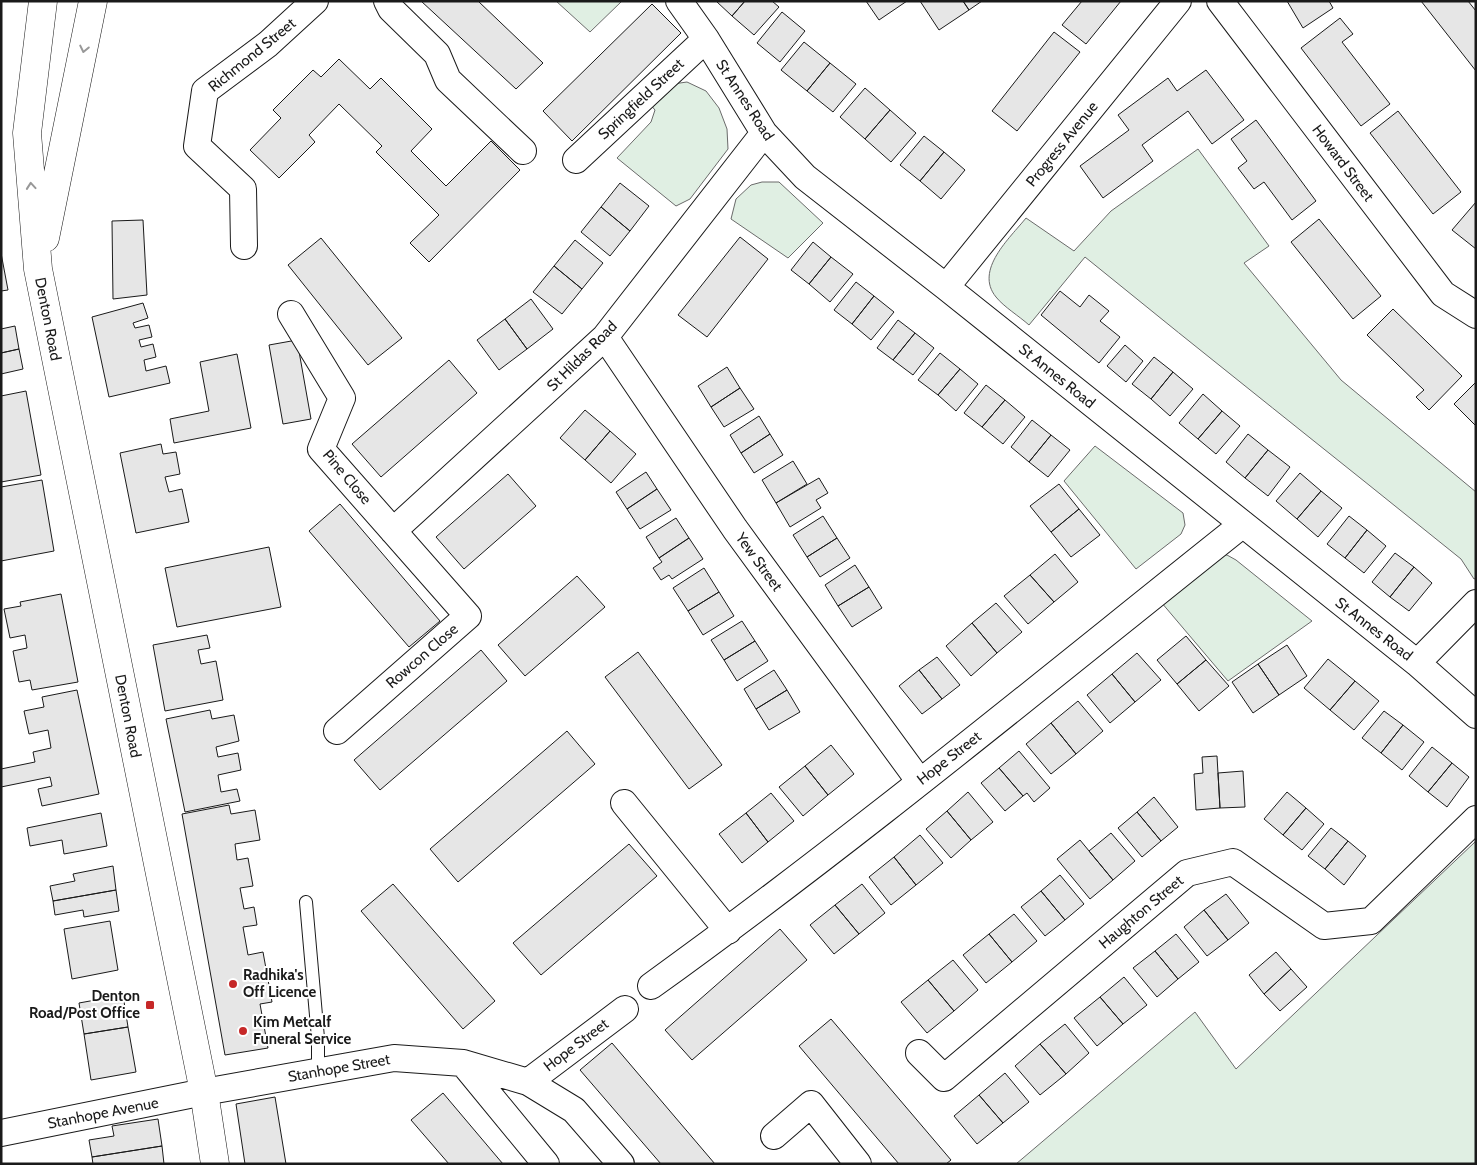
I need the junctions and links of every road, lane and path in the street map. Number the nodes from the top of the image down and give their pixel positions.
1 (43, 1) edge
2 (94, 1) edge
3 (315, 1) edge
4 (387, 1) edge
5 (679, 1) edge
6 (1178, 1) edge
7 (1220, 1) edge
8 (706, 39) junction
9 (764, 133) junction
10 (523, 151) dead end
11 (576, 160) dead end
12 (244, 246) dead end
13 (38, 269) junction
14 (946, 288) junction
15 (292, 314) dead end
16 (1476, 315) edge
17 (605, 337) junction
18 (1243, 524) junction
19 (393, 531) junction
20 (1476, 602) edge
21 (1417, 663) junction
22 (1476, 715) edge
23 (337, 731) dead end
24 (920, 782) junction
25 (624, 803) dead end
26 (1476, 819) edge
27 (306, 902) dead end
28 (728, 931) junction
29 (651, 986) dead end
30 (625, 1008) dead end
31 (920, 1053) dead end
32 (463, 1063) junction
33 (318, 1072) junction
34 (528, 1082) junction
35 (204, 1092) junction
36 (1, 1133) edge
37 (774, 1136) dead end
38 (215, 1164) edge
39 (546, 1164) edge
40 (620, 1164) edge
41 (858, 1164) edge

13 -> 1 highway, Denton Road
2 -> 13 highway, Denton Road
3 - 12 street, Richmond Street
4 - 10 street
5 - 8 street, St Annes Road
6 - 14 street, Progress Avenue
7 - 16 street, Howard Street
8 - 9 street, St Annes Road
8 - 11 street, Springfield Street
9 - 14 street, St Annes Road
9 - 17 street, St Hildas Road
13 - 35 highway, Denton Road
14 - 18 street, St Annes Road
15 - 19 street, Pine Close
17 - 19 street, St Hildas Road
17 - 24 street, Yew Street
18 - 21 street, St Annes Road
18 - 24 street, Hope Street
19 - 23 street, Rowcon Close
20 - 21 street
21 - 22 street, St Annes Road
24 - 28 street, Hope Street
25 - 28 street
26 - 31 street, Haughton Street
27 - 33 lane
28 - 29 street, Hope Street
30 - 34 street, Hope Street
32 - 33 street, Stanhope Street
32 - 34 street, Stanhope Street
32 - 39 street
33 - 35 street, Stanhope Street
34 - 40 street, Stanhope Street
35 - 36 street, Stanhope Avenue
35 - 38 highway, Denton Road
37 - 41 street

